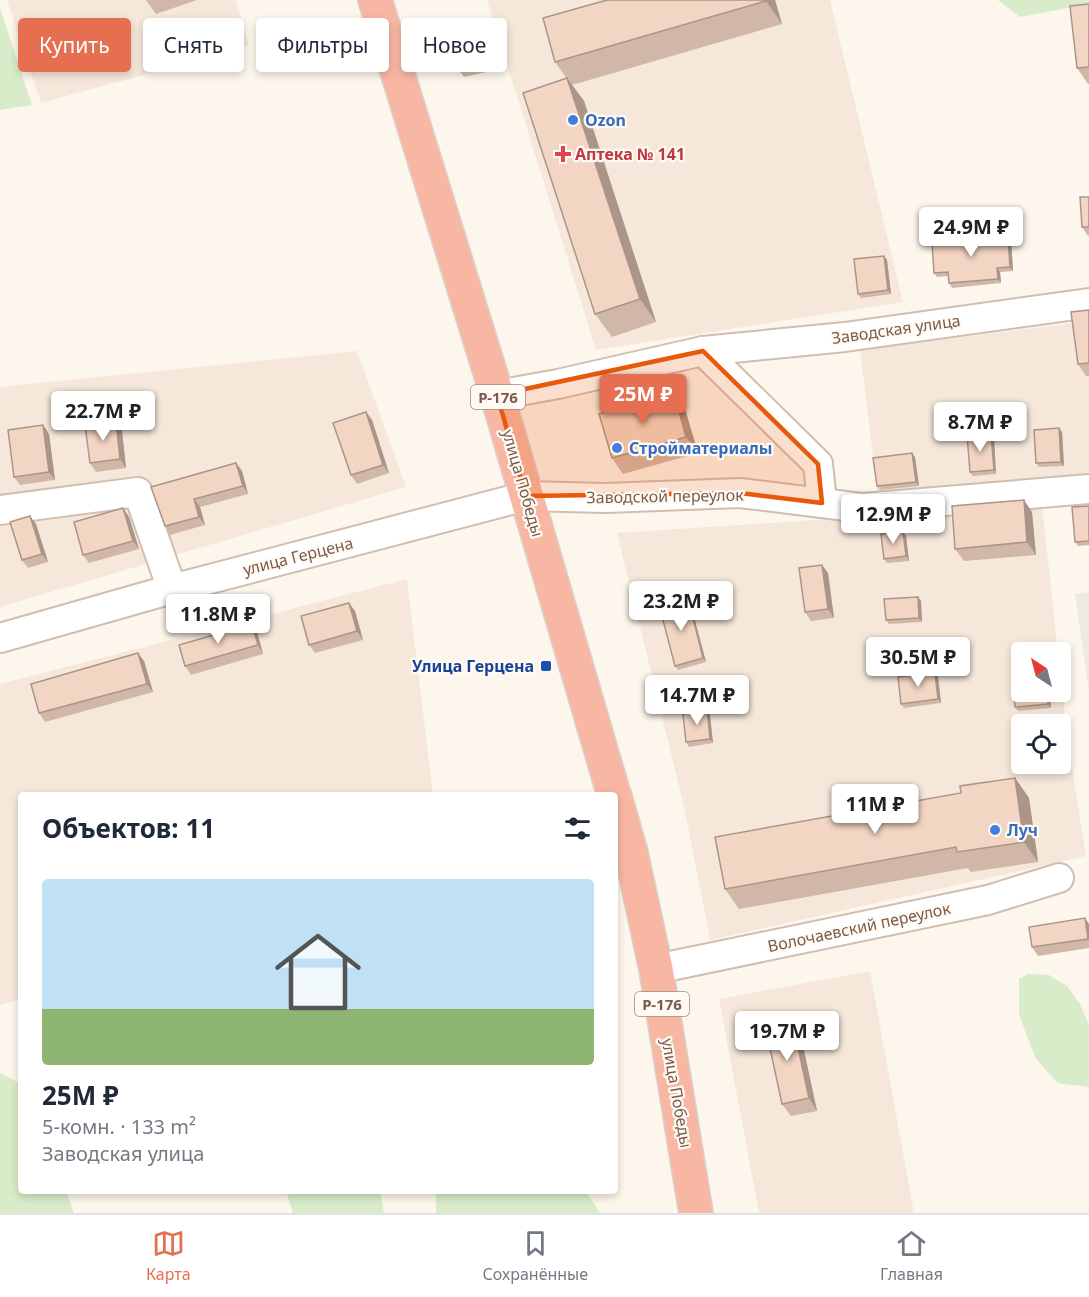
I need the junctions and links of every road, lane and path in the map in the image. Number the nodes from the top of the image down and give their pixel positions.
1 (375, 0) edge
2 (1089, 303) edge
3 (703, 351) junction
4 (497, 395) junction
5 (1089, 489) edge
6 (526, 496) junction
7 (822, 503) junction
8 (0, 510) edge
9 (172, 589) junction
10 (0, 639) edge
11 (614, 792) edge
12 (618, 807) edge
13 (1059, 878) dead end
14 (656, 969) junction
15 (696, 1213) edge

1 - 4 highway, улица Победы / Р-176
2 - 3 street, Заводская улица
3 - 4 street, Заводская улица
3 - 7 street
4 - 6 highway, улица Победы / Р-176
5 - 7 street, Заводской переулок
6 - 7 street, Заводской переулок
6 - 9 street, улица Герцена
6 - 11 highway, улица Победы / Р-176
8 - 9 street
9 - 10 street, улица Герцена
12 - 14 highway, улица Победы / Р-176
13 - 14 street, Волочаевский переулок
14 - 15 highway, улица Победы / Р-176

